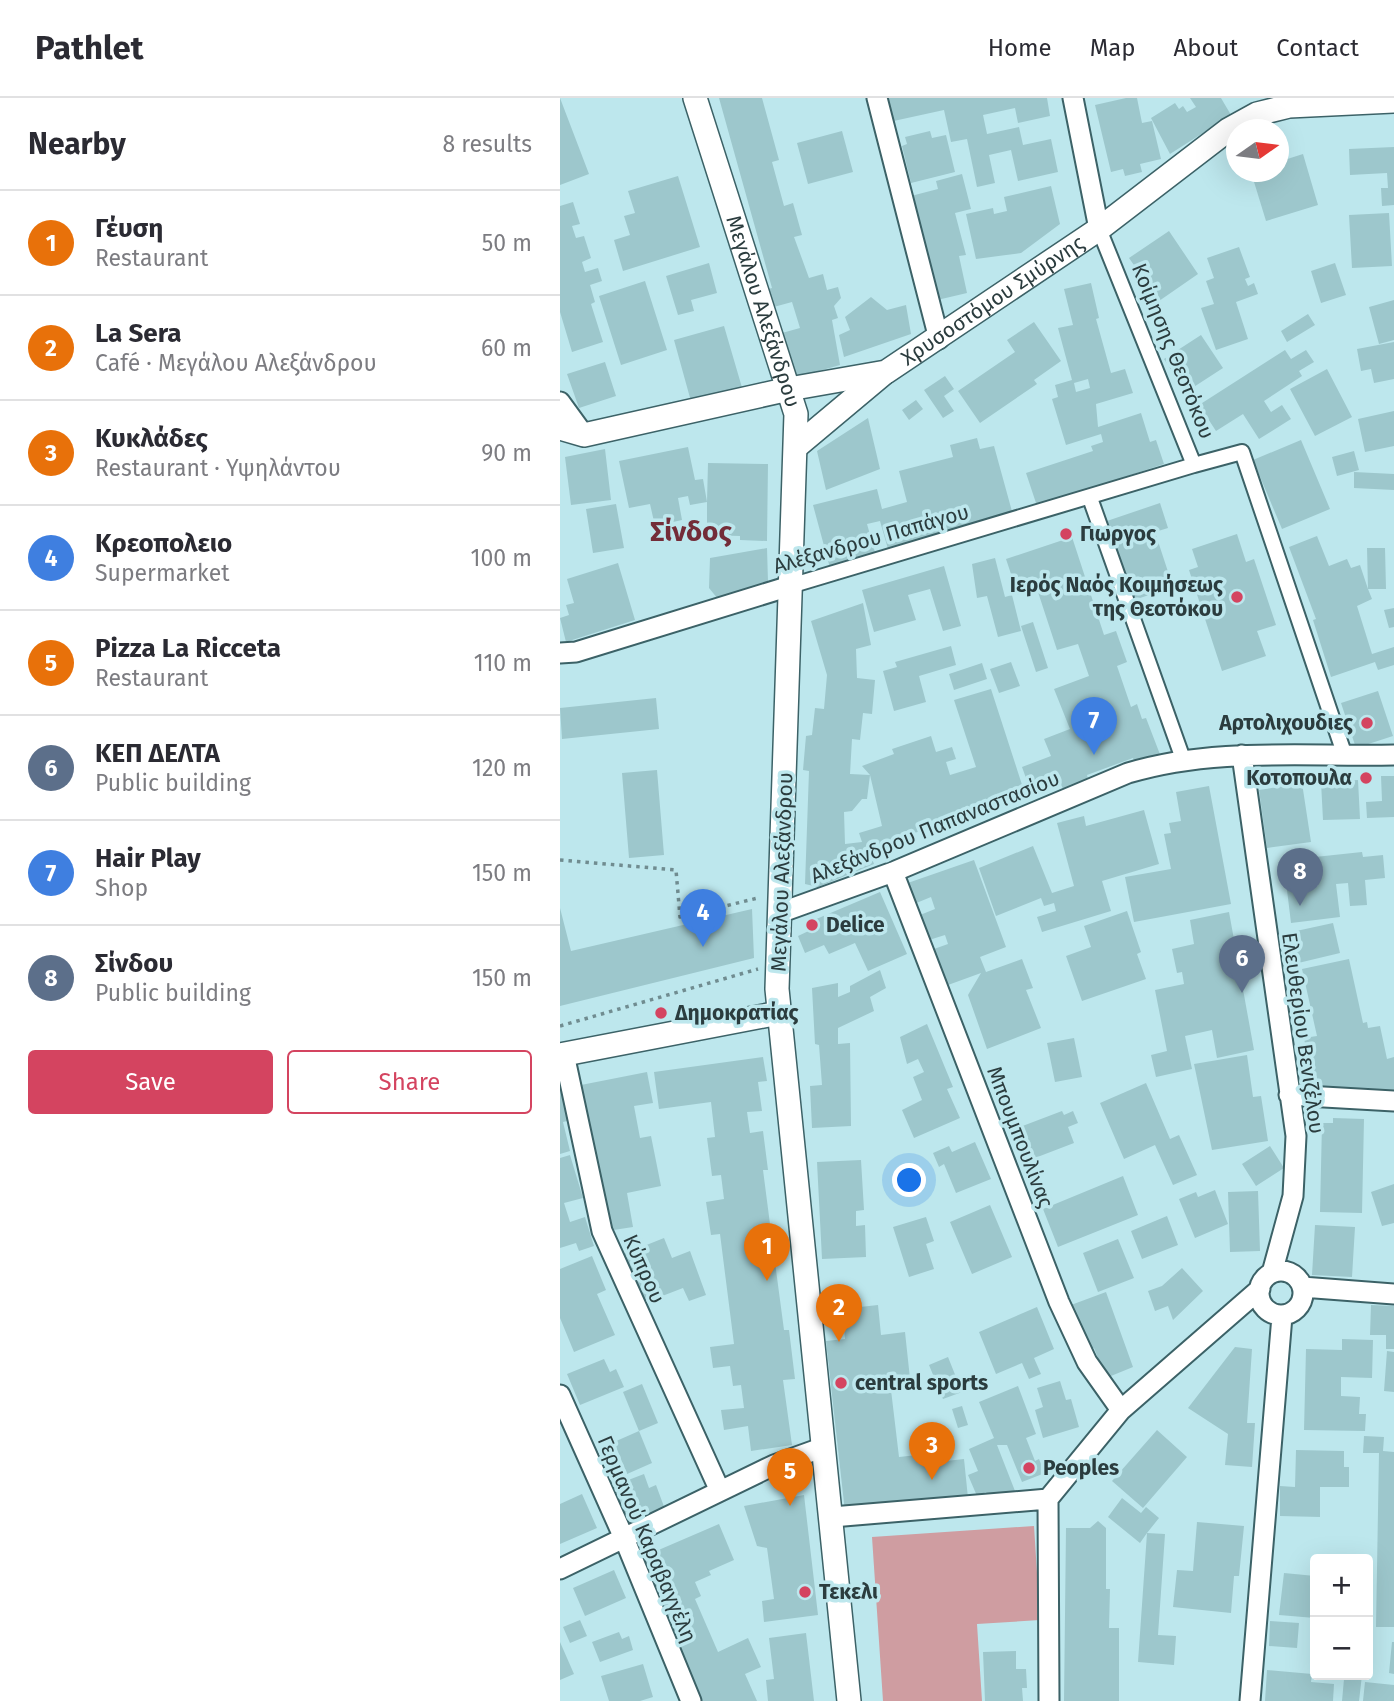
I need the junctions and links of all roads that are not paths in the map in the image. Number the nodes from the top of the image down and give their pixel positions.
1 (695, 98) edge
2 (877, 98) edge
3 (1073, 98) edge
4 (1394, 101) edge
5 (1288, 102) edge
6 (1099, 229) junction
7 (939, 339) junction
8 (886, 372) junction
9 (789, 389) junction
10 (560, 402) edge
11 (560, 428) edge
12 (584, 435) junction
13 (797, 446) junction
14 (1194, 465) junction
15 (1090, 498) junction
16 (790, 586) junction
17 (560, 653) edge
18 (1242, 755) junction
19 (1394, 755) edge
20 (1345, 756) junction
21 (1183, 759) junction
22 (893, 872) junction
23 (774, 904) junction
24 (779, 1013) junction
25 (562, 1055) edge
26 (1289, 1095) junction
27 (1394, 1101) edge
28 (1266, 1281) junction
29 (1302, 1287) junction
30 (1394, 1294) edge
31 (1282, 1316) junction
32 (560, 1395) edge
33 (1121, 1410) junction
34 (824, 1447) junction
35 (720, 1491) junction
36 (1048, 1499) junction
37 (832, 1517) junction
38 (624, 1538) junction
39 (560, 1569) edge
40 (691, 1701) edge
41 (849, 1701) edge
42 (1049, 1701) edge
43 (1251, 1701) edge

1 - 9 street, Μεγάλου Αλεξάνδρου
2 - 7 street
3 - 6 street, Κοίμησης Θεοτόκου
4 - 5 street, Χρυσοστόμου Σμύρνης
5 - 6 street, Χρυσοστόμου Σμύρνης
6 - 7 street, Χρυσοστόμου Σμύρνης
6 - 14 street, Κοίμησης Θεοτόκου
7 - 8 street, Χρυσοστόμου Σμύρνης
8 - 9 street, Χρυσοστόμου Σμύρνης
8 - 13 street
9 - 12 street, Χρυσοστόμου Σμύρνης
9 - 13 street, Μεγάλου Αλεξάνδρου
10 - 12 street
11 - 12 street, Χρυσοστόμου Σμύρνης
13 - 16 street, Μεγάλου Αλεξάνδρου
14 - 15 street, Αλέξανδρου Παπάγου
14 - 20 street, Κοίμησης Θεοτόκου
15 - 16 street, Αλέξανδρου Παπάγου
15 - 21 street
16 - 17 street, Αλέξανδρου Παπάγου
16 - 23 street, Μεγάλου Αλεξάνδρου
18 - 20 street, Αλεξάνδρου Παπαναστασίου
18 - 21 street, Αλεξάνδρου Παπαναστασίου
18 - 26 street, Ελευθερίου Βενιζέλου
19 - 20 street, Αλεξάνδρου Παπαναστασίου
21 - 22 street, Αλεξάνδρου Παπαναστασίου
22 - 23 street, Αλεξάνδρου Παπαναστασίου
22 - 33 street, Μπουμπουλίνας
23 - 24 street, Μεγάλου Αλεξάνδρου
24 - 25 street
24 - 34 street, Μεγάλου Αλεξάνδρου
25 - 35 street, Κύπρου
26 - 27 street
26 - 28 street, Ελευθερίου Βενιζέλου
28 - 29 street
28 - 31 street
28 - 33 street
29 - 30 street
29 - 31 street
31 - 43 street
32 - 38 street, Γερμανού Καραβαγγέλη
33 - 36 street
34 - 35 street
34 - 37 street, Μεγάλου Αλεξάνδρου
35 - 38 street
36 - 37 street
36 - 42 street
37 - 41 street, Μεγάλου Αλεξάνδρου
38 - 39 street
38 - 40 street, Γερμανού Καραβαγγέλη

